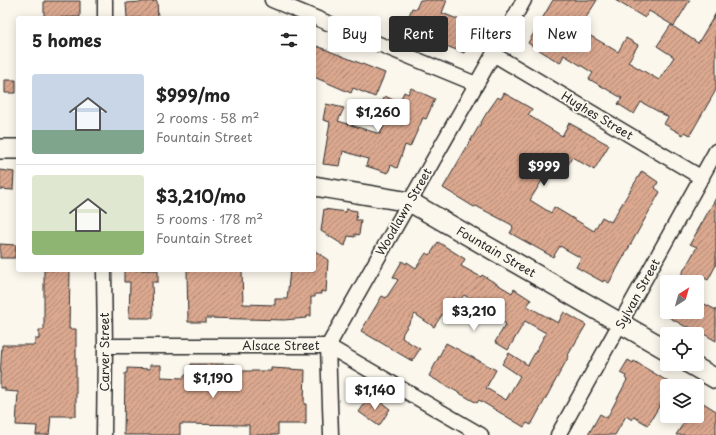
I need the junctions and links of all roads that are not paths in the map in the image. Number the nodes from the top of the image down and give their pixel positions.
1 (106, 0) edge
2 (272, 0) edge
3 (524, 0) edge
4 (105, 16) edge
5 (311, 16) edge
6 (316, 18) edge
7 (492, 54) junction
8 (476, 84) junction
9 (0, 149) edge
10 (16, 149) edge
11 (716, 151) edge
12 (702, 178) junction
13 (316, 186) edge
14 (410, 202) junction
15 (104, 272) edge
16 (621, 323) junction
17 (105, 346) junction
18 (328, 346) junction
19 (660, 346) edge
20 (702, 371) edge
21 (716, 379) edge
22 (104, 435) edge
23 (331, 435) edge
24 (481, 435) edge
25 (558, 435) edge

1 - 4 street
2 - 5 street
3 - 7 street, Woodlawn Street
6 - 8 street
7 - 8 street, Woodlawn Street
7 - 12 street, Hughes Street
8 - 14 street, Woodlawn Street
9 - 10 street
11 - 12 street, Sylvan Street
12 - 16 street, Sylvan Street
13 - 14 street, Fountain Street
14 - 16 street, Fountain Street
14 - 18 street, Woodlawn Street
15 - 17 street, Carver Street
16 - 19 street, Fountain Street
16 - 25 street, Sylvan Street
17 - 18 street, Alsace Street
17 - 22 street, Carver Street
18 - 23 street
18 - 24 street, Alsace Street
20 - 21 street

